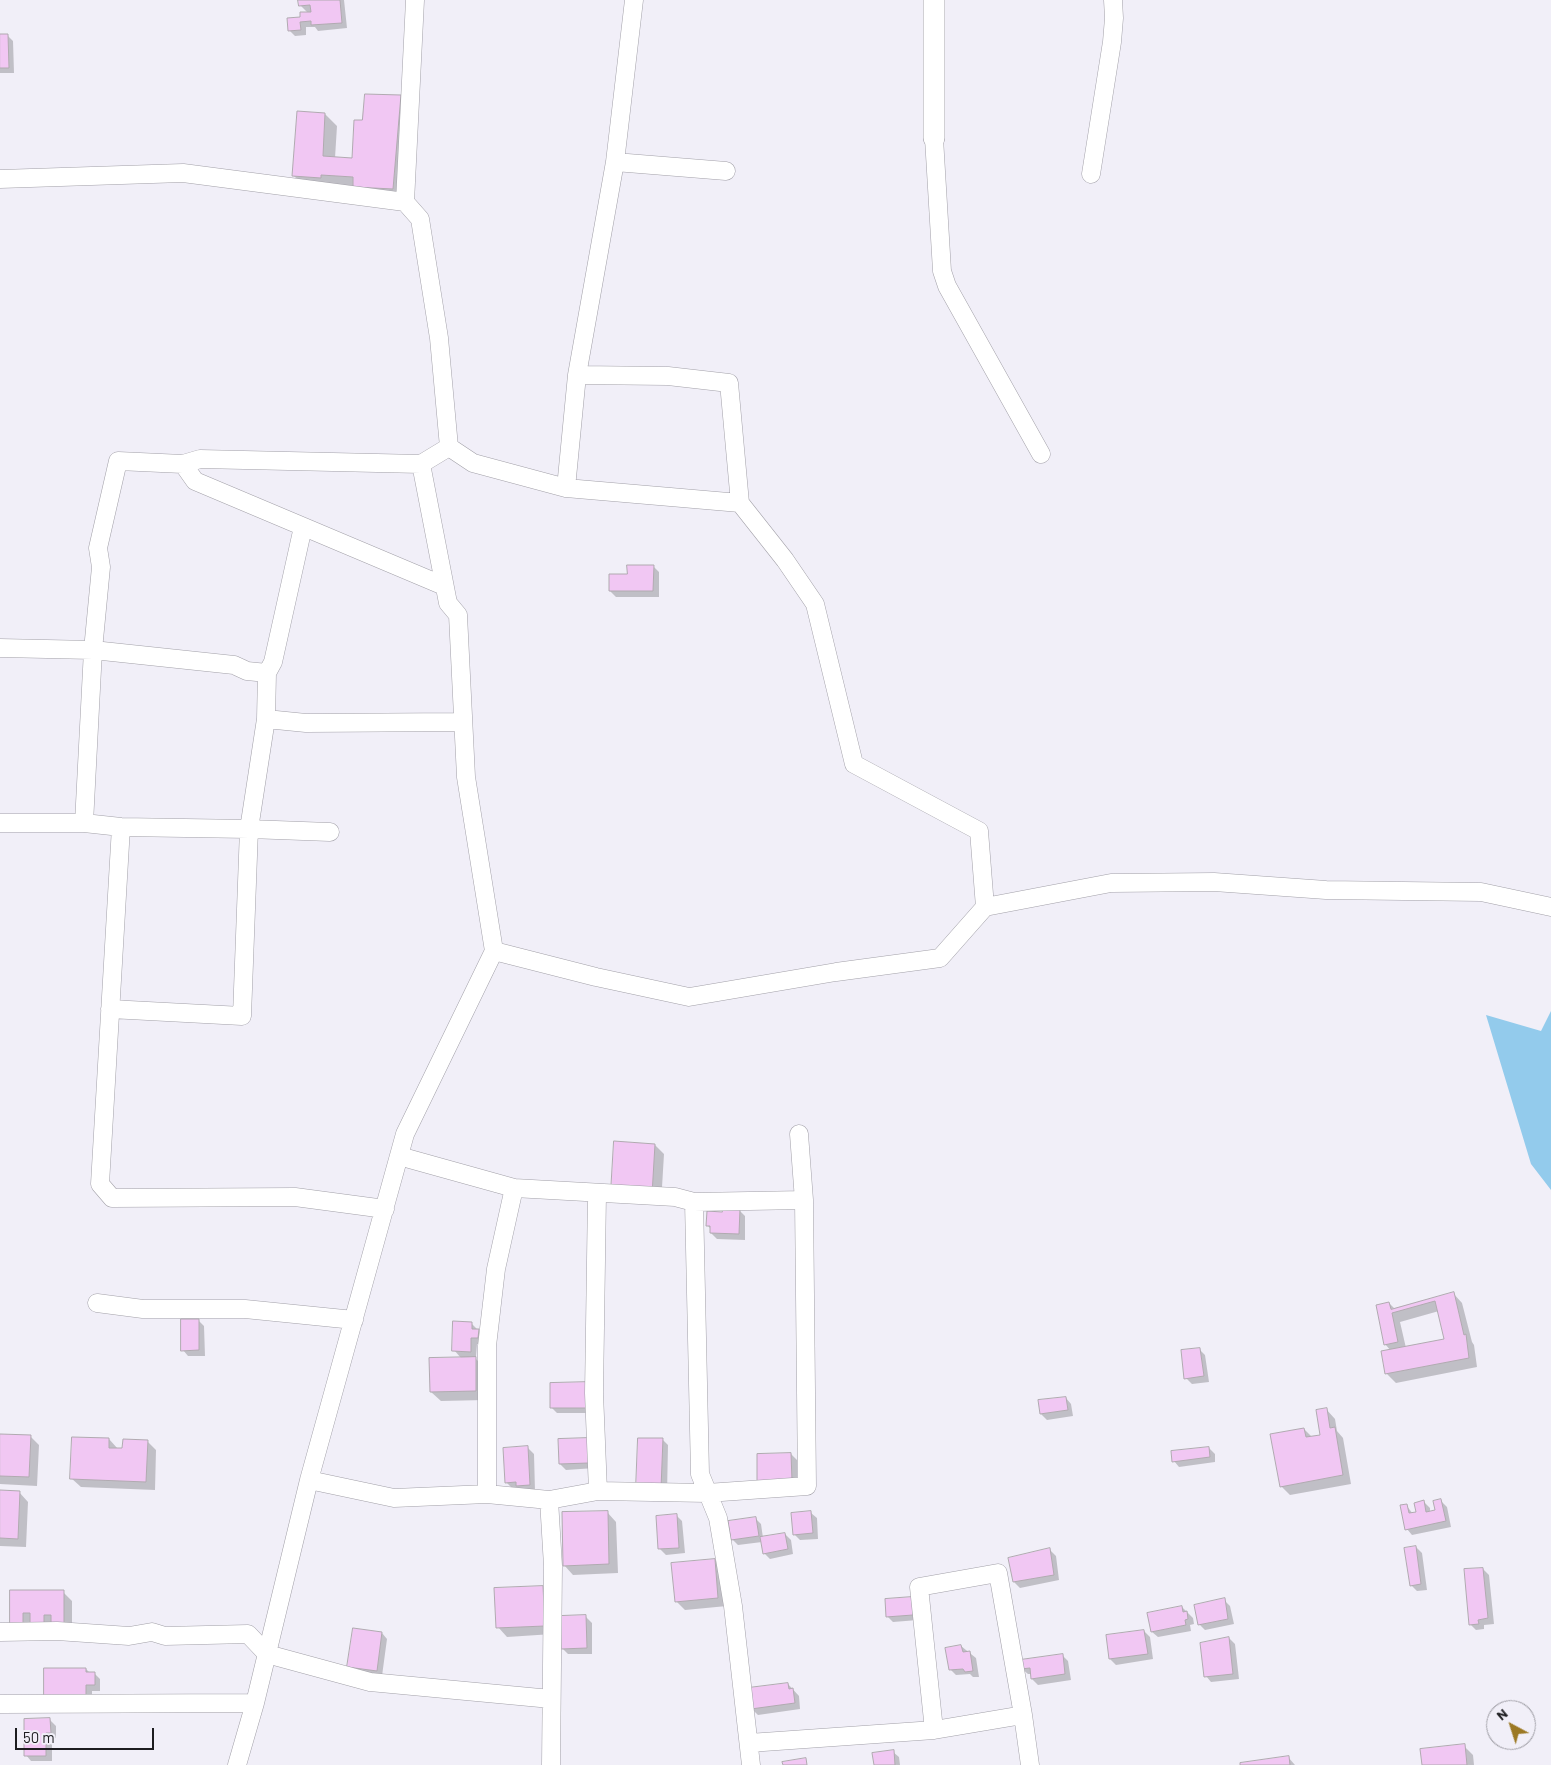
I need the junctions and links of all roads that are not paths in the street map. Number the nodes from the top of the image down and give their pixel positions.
1 (415, 0) edge
2 (634, 0) edge
3 (934, 0) edge
4 (1113, 0) edge
5 (934, 138) joint
6 (615, 162) junction
7 (726, 171) dead end
8 (1091, 174) dead end
9 (0, 179) edge
10 (405, 202) junction
11 (577, 375) junction
12 (449, 447) junction
13 (1041, 454) dead end
14 (183, 464) junction
15 (421, 464) junction
16 (566, 488) junction
17 (740, 504) junction
18 (303, 527) junction
19 (444, 586) junction
20 (0, 648) edge
21 (93, 650) junction
22 (267, 673) junction
23 (266, 719) junction
24 (463, 722) junction
25 (0, 823) edge
26 (84, 823) junction
27 (121, 827) junction
28 (249, 829) junction
29 (330, 832) dead end
30 (985, 907) junction
31 (1551, 907) edge
32 (494, 951) junction
33 (110, 1009) junction
34 (800, 1134) dead end
35 (399, 1156) junction
36 (514, 1188) junction
37 (597, 1194) junction
38 (804, 1200) junction
39 (694, 1202) junction
40 (385, 1208) junction
41 (97, 1303) dead end
42 (354, 1320) junction
43 (309, 1480) junction
44 (598, 1491) junction
45 (707, 1493) junction
46 (487, 1494) junction
47 (549, 1500) junction
48 (0, 1632) edge
49 (267, 1654) junction
50 (551, 1699) junction
51 (255, 1703) junction
52 (0, 1704) edge
53 (1023, 1715) junction
54 (934, 1730) junction
55 (749, 1743) junction
56 (237, 1765) edge
57 (551, 1765) edge
58 (751, 1765) edge
59 (1030, 1765) edge

1 - 10 street
2 - 6 street
3 - 5 street
4 - 8 street
5 - 13 street
6 - 7 street
6 - 11 street
9 - 10 street
10 - 12 street
11 - 16 street
11 - 17 street
12 - 15 street
12 - 16 street
14 - 15 street
14 - 18 street
14 - 21 street
15 - 19 street
16 - 17 street
17 - 30 street
18 - 19 street
18 - 22 street
19 - 24 street
20 - 21 street
21 - 22 street
21 - 26 street
22 - 23 street
23 - 24 street
23 - 28 street
24 - 32 street
25 - 26 street
26 - 27 street
27 - 28 street
27 - 33 street
28 - 29 street
28 - 33 street
30 - 31 street
30 - 32 street
32 - 35 street
33 - 40 street
34 - 38 street
35 - 36 street
35 - 40 street
36 - 37 street
36 - 46 street
37 - 39 street
37 - 44 street
38 - 39 street
38 - 45 street
39 - 45 street
40 - 42 street
41 - 42 street
42 - 43 street
43 - 46 street
43 - 49 street
44 - 45 street
44 - 47 street
45 - 55 street
46 - 47 street
47 - 50 street
48 - 49 street
49 - 50 street
49 - 51 street
50 - 57 street
51 - 52 street
51 - 56 street
53 - 54 street
53 - 54 street
53 - 59 street
54 - 55 street
55 - 58 street

